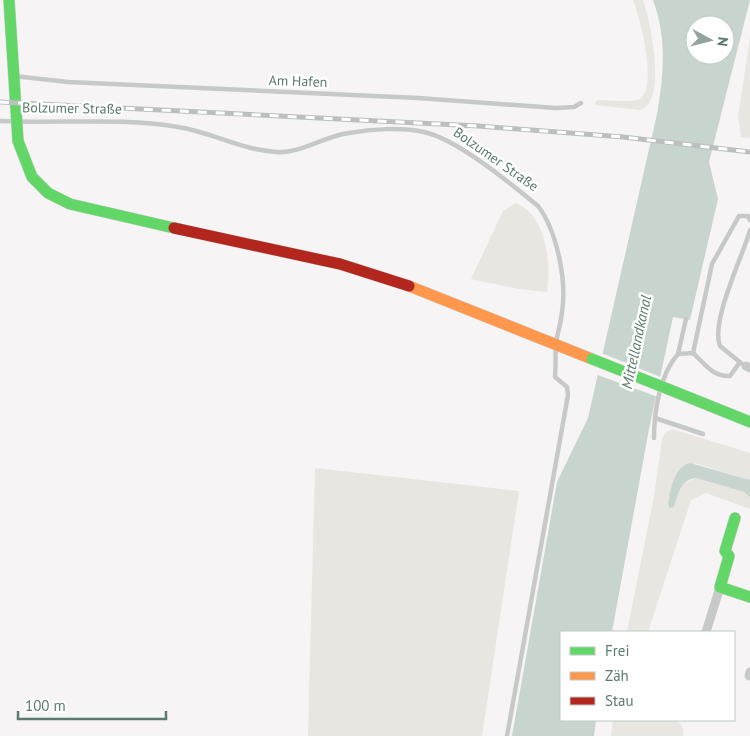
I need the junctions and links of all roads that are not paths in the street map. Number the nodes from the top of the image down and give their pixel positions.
1 (7, 4) edge
2 (13, 76) junction
3 (581, 103) dead end
4 (0, 121) edge
5 (16, 121) junction
6 (750, 220) edge
7 (750, 230) edge
8 (686, 319) dead end
9 (556, 344) junction
10 (693, 353) junction
11 (678, 354) junction
12 (747, 366) edge
13 (655, 418) junction
14 (750, 422) edge
15 (703, 434) dead end
16 (654, 438) dead end
17 (735, 518) dead end
18 (720, 587) junction
19 (750, 597) edge
20 (706, 631) edge
21 (508, 736) edge

1 - 2 main road
2 - 3 lane, Am Hafen
2 - 5 main road
4 - 5 lane
5 - 9 main road, Bolzumer Straße
5 - 9 lane, Bolzumer Straße
6 - 10 lane
7 - 12 lane
8 - 11 lane
9 - 14 main road, Bolzumer Straße, bridge
9 - 21 lane
10 - 11 lane
10 - 12 lane
11 - 13 lane
13 - 15 lane
13 - 16 lane
17 - 18 main road
18 - 19 main road
18 - 20 street

